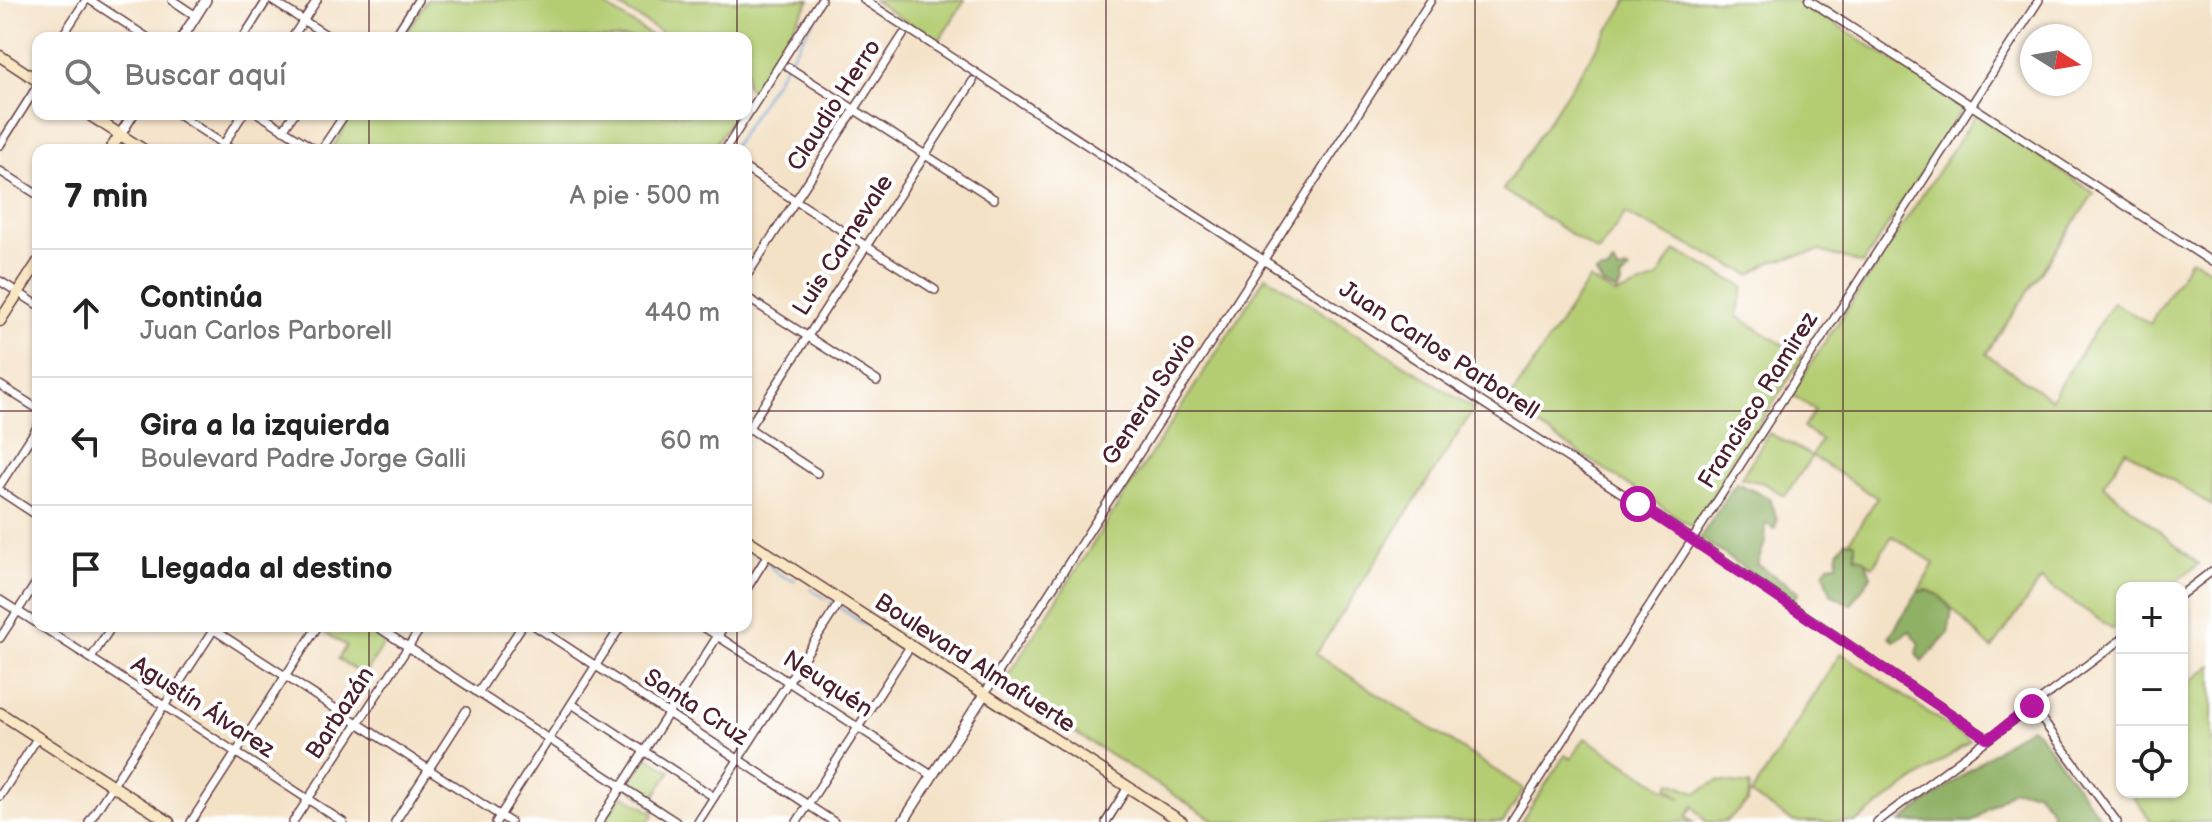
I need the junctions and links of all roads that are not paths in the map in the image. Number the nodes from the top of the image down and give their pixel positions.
1 (88, 0) edge
2 (172, 0) edge
3 (206, 0) edge
4 (269, 0) edge
5 (317, 0) edge
6 (418, 0) edge
7 (821, 0) edge
8 (864, 0) edge
9 (1431, 0) edge
10 (1809, 0) edge
11 (2039, 0) edge
12 (196, 16) junction
13 (303, 21) junction
14 (65, 32) edge
15 (139, 32) edge
16 (186, 32) edge
17 (247, 32) edge
18 (296, 32) edge
19 (321, 32) edge
20 (398, 32) edge
21 (903, 35) dead end
22 (0, 56) edge
23 (788, 67) dead end
24 (32, 77) edge
25 (973, 81) dead end
26 (32, 89) edge
27 (1971, 104) junction
28 (752, 108) edge
29 (854, 110) junction
30 (97, 120) edge
31 (129, 120) edge
32 (185, 120) edge
33 (239, 120) edge
34 (268, 120) edge
35 (290, 120) edge
36 (341, 120) edge
37 (744, 120) edge
38 (283, 130) junction
39 (120, 135) junction
40 (114, 144) edge
41 (134, 144) edge
42 (218, 144) edge
43 (224, 144) edge
44 (308, 144) edge
45 (323, 144) edge
46 (729, 144) edge
47 (0, 145) edge
48 (924, 155) junction
49 (0, 171) edge
50 (752, 173) edge
51 (32, 191) edge
52 (994, 199) dead end
53 (795, 200) junction
54 (866, 246) junction
55 (1262, 260) junction
56 (2212, 262) edge
57 (752, 268) edge
58 (32, 271) edge
59 (0, 281) edge
60 (935, 290) dead end
61 (18, 293) junction
62 (32, 301) edge
63 (752, 301) edge
64 (0, 321) edge
65 (807, 337) junction
66 (877, 381) dead end
67 (0, 385) edge
68 (32, 405) edge
69 (752, 421) edge
70 (752, 432) edge
71 (32, 436) edge
72 (817, 473) dead end
73 (0, 488) edge
74 (32, 512) edge
75 (1692, 539) junction
76 (752, 543) edge
77 (769, 553) junction
78 (2212, 571) edge
79 (752, 580) edge
80 (32, 589) edge
81 (2188, 589) edge
82 (0, 600) edge
83 (841, 600) junction
84 (17, 611) junction
85 (32, 620) edge
86 (51, 632) edge
87 (108, 632) edge
88 (210, 632) edge
89 (220, 632) edge
90 (314, 632) edge
91 (385, 632) edge
92 (418, 632) edge
93 (518, 632) edge
94 (544, 632) edge
95 (617, 632) edge
96 (712, 632) edge
97 (720, 632) edge
98 (718, 636) junction
99 (0, 638) edge
100 (2116, 643) edge
101 (911, 645) junction
102 (408, 647) junction
103 (91, 658) junction
104 (596, 665) junction
105 (286, 676) junction
106 (789, 682) junction
107 (478, 693) junction
108 (985, 693) junction
109 (572, 704) junction
110 (165, 706) junction
111 (2032, 706) junction
112 (466, 711) dead end
113 (0, 713) edge
114 (668, 713) junction
115 (357, 723) junction
116 (858, 728) junction
117 (38, 737) junction
118 (549, 739) junction
119 (1988, 739) junction
120 (644, 751) junction
121 (236, 753) junction
122 (739, 759) junction
123 (429, 770) junction
124 (933, 776) junction
125 (112, 785) junction
126 (622, 787) junction
127 (1128, 787) junction
128 (0, 796) edge
129 (714, 797) junction
130 (308, 799) junction
131 (808, 805) junction
132 (498, 819) edge
133 (89, 822) edge
134 (169, 822) edge
135 (191, 822) edge
136 (293, 822) edge
137 (343, 822) edge
138 (395, 822) edge
139 (510, 822) edge
140 (599, 822) edge
141 (676, 822) edge
142 (698, 822) edge
143 (797, 822) edge
144 (834, 822) edge
145 (903, 822) edge
146 (1106, 822) edge
147 (1182, 822) edge
148 (1511, 822) edge
149 (1877, 822) edge
150 (2117, 822) edge

1 - 14 street
1 - 15 street
2 - 12 street
3 - 12 street
4 - 13 street
4 - 17 street
5 - 13 street
6 - 20 street
7 - 28 street
8 - 55 street, Juan Carlos Parborell
9 - 55 street, General Savio
10 - 27 street
11 - 27 street, Francisco Ramirez
12 - 16 street
13 - 18 street
13 - 19 street
21 - 29 street, Claudio Herro
22 - 24 main road
23 - 29 street
25 - 48 street, Luis Carnevale
26 - 47 street
27 - 56 street
27 - 75 street, Francisco Ramirez
29 - 48 street
29 - 53 street, Claudio Herro
30 - 39 main road
31 - 39 street
32 - 42 street
33 - 43 street
34 - 38 street
35 - 38 street
36 - 45 street
37 - 46 street
38 - 44 street
39 - 40 main road
39 - 41 main road
48 - 52 street
48 - 54 street, Luis Carnevale
49 - 51 street
50 - 53 street
53 - 54 street
53 - 57 street, Claudio Herro
54 - 60 street
54 - 65 street, Luis Carnevale
55 - 75 street, Juan Carlos Parborell
55 - 108 street, General Savio
58 - 61 main road
59 - 61 street
61 - 62 street
61 - 64 main road
63 - 65 street
65 - 66 street
65 - 69 street, Luis Carnevale
67 - 68 street
70 - 72 street
71 - 73 street
73 - 74 street
75 - 119 street, Juan Carlos Parborell
75 - 148 street, Francisco Ramirez
76 - 77 main road, Boulevard Almafuerte
77 - 79 street
77 - 83 main road, Boulevard Almafuerte
78 - 81 street
80 - 84 street
82 - 84 street, Agustín Álvarez
83 - 101 main road, Boulevard Almafuerte
83 - 106 street
84 - 85 street, Agustín Álvarez
84 - 99 street
86 - 103 street, Agustín Álvarez
87 - 103 street
88 - 110 street
89 - 105 street
90 - 105 street
91 - 102 street
92 - 102 street, Barbazán
93 - 107 street
94 - 104 street, Santa Cruz
95 - 104 street
96 - 98 street, Neuquén
97 - 98 street
98 - 106 street, Neuquén
98 - 114 street
100 - 111 street
101 - 108 main road, Boulevard Almafuerte
101 - 116 street
102 - 107 street
102 - 115 street, Barbazán
103 - 110 street, Agustín Álvarez
104 - 109 street
104 - 114 street, Santa Cruz
105 - 115 street
105 - 121 street
106 - 116 street, Neuquén
106 - 122 street
107 - 118 street
108 - 124 street, General Savio
108 - 127 main road, Boulevard Almafuerte
109 - 118 street
109 - 120 street
110 - 121 street, Agustín Álvarez
110 - 125 street
111 - 119 street
111 - 150 street
112 - 123 street
113 - 117 main road
114 - 120 street
114 - 122 street, Santa Cruz
115 - 123 street
115 - 130 street, Barbazán
116 - 124 street, Neuquén
116 - 131 street
117 - 125 main road
117 - 128 street
118 - 126 street
118 - 132 street
119 - 149 street
120 - 126 street
120 - 129 street
121 - 130 street, Agustín Álvarez
121 - 135 street
122 - 129 street
122 - 131 street, Santa Cruz
123 - 132 street
123 - 138 street
124 - 145 street, General Savio
125 - 133 street
125 - 134 main road
126 - 140 street
126 - 141 street
127 - 146 street
127 - 147 main road, Boulevard Almafuerte
129 - 142 street
130 - 136 street, Barbazán
130 - 137 street, Agustín Álvarez
131 - 143 street
131 - 144 street, Santa Cruz
132 - 139 street

